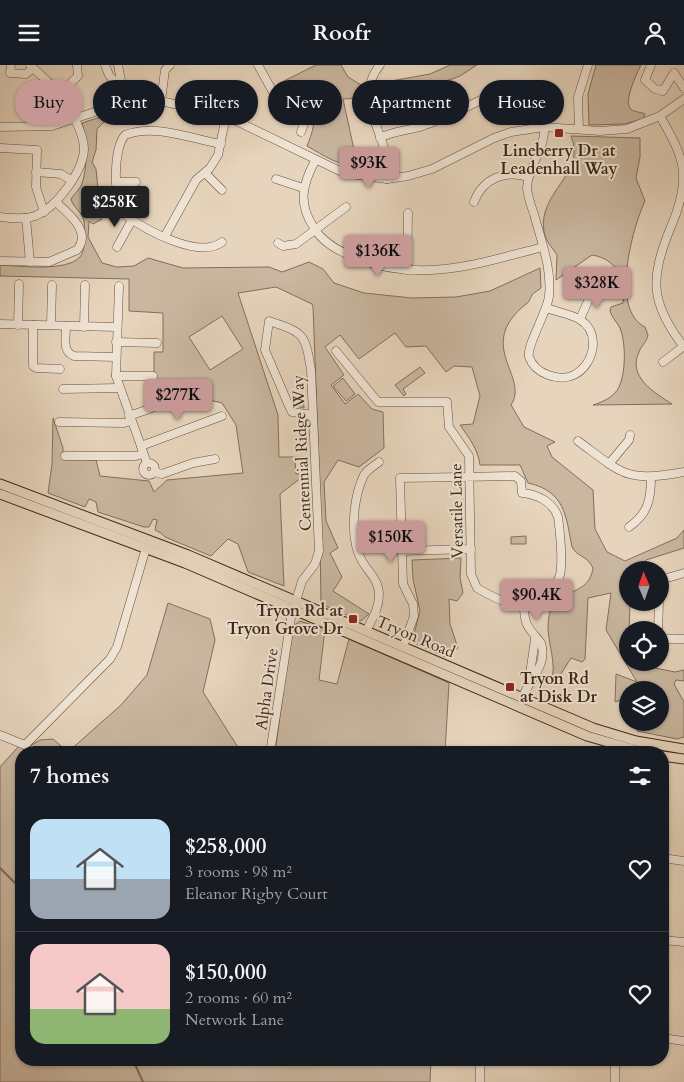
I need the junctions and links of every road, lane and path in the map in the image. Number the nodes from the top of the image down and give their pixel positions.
1 (11, 65) edge
2 (77, 65) edge
3 (105, 65) edge
4 (114, 65) edge
5 (118, 65) edge
6 (170, 65) edge
7 (258, 65) edge
8 (380, 65) edge
9 (588, 65) edge
10 (651, 65) edge
11 (31, 67) edge
12 (120, 79) joint
13 (114, 80) edge
14 (163, 80) edge
15 (684, 88) edge
16 (684, 99) edge
17 (479, 101) edge
18 (660, 116) junction
19 (55, 125) edge
20 (78, 125) edge
21 (224, 125) edge
22 (246, 125) edge
23 (0, 127) edge
24 (544, 127) junction
25 (579, 129) junction
26 (301, 132) dead end
27 (380, 138) junction
28 (221, 144) junction
29 (1, 148) dead end
30 (315, 161) junction
31 (36, 172) junction
32 (683, 172) edge
33 (205, 173) junction
34 (528, 177) junction
35 (276, 179) dead end
36 (387, 179) junction
37 (71, 180) junction
38 (118, 182) junction
39 (136, 182) dead end
40 (303, 188) junction
41 (222, 190) dead end
42 (474, 202) dead end
43 (57, 203) junction
44 (346, 207) dead end
45 (44, 212) junction
46 (408, 213) dead end
47 (0, 217) edge
48 (26, 218) junction
49 (132, 220) junction
50 (315, 231) junction
51 (165, 236) junction
52 (222, 241) dead end
53 (278, 243) dead end
54 (118, 247) dead end
55 (543, 247) junction
56 (0, 261) edge
57 (30, 262) junction
58 (407, 270) junction
59 (19, 284) dead end
60 (52, 285) dead end
61 (85, 285) dead end
62 (119, 286) dead end
63 (593, 290) dead end
64 (547, 308) junction
65 (580, 319) junction
66 (0, 325) edge
67 (18, 325) junction
68 (33, 325) junction
69 (51, 325) junction
70 (66, 326) junction
71 (84, 327) junction
72 (116, 327) junction
73 (116, 342) junction
74 (157, 343) dead end
75 (684, 346) edge
76 (336, 351) dead end
77 (116, 357) junction
78 (663, 362) dead end
79 (60, 369) dead end
80 (116, 376) junction
81 (153, 376) dead end
82 (118, 388) junction
83 (63, 389) dead end
84 (152, 407) dead end
85 (313, 415) junction
86 (222, 416) dead end
87 (130, 418) junction
88 (59, 422) dead end
89 (630, 435) dead end
90 (578, 441) dead end
91 (142, 450) junction
92 (65, 456) dead end
93 (215, 459) dead end
94 (379, 462) dead end
95 (609, 463) junction
96 (684, 472) edge
97 (470, 477) junction
98 (651, 477) junction
99 (0, 484) edge
100 (0, 494) edge
101 (628, 527) dead end
102 (146, 548) junction
103 (472, 549) junction
104 (402, 551) junction
105 (684, 573) edge
106 (669, 577) edge
107 (294, 604) junction
108 (524, 606) junction
109 (366, 631) junction
110 (669, 639) edge
111 (684, 639) edge
112 (403, 647) junction
113 (522, 699) junction
114 (0, 735) edge
115 (271, 746) edge
116 (625, 746) edge
117 (630, 746) edge
118 (669, 749) edge
119 (684, 749) edge
120 (669, 757) edge
121 (684, 759) edge
122 (669, 859) edge
123 (684, 861) edge
124 (669, 941) edge
125 (684, 942) edge
126 (669, 1039) edge
127 (684, 1041) edge
128 (480, 1066) edge
129 (615, 1066) edge
130 (480, 1082) edge
131 (615, 1082) edge

1 - 11 street
2 - 11 street
3 - 13 street
4 - 12 street
5 - 12 street
6 - 14 street
7 - 26 street
8 - 27 street
9 - 25 street
10 - 15 street
16 - 18 street
17 - 27 street
18 - 25 street
18 - 32 street
19 - 23 street
20 - 37 street
21 - 28 street
22 - 30 street
24 - 25 street
24 - 34 street
24 - 36 street
27 - 36 street
28 - 33 street
28 - 38 street
29 - 31 street
30 - 36 street
30 - 40 street
31 - 37 street
31 - 45 street
32 - 75 street
33 - 41 street
33 - 51 street
34 - 42 street
34 - 55 street
35 - 40 street
37 - 43 street
38 - 39 street
38 - 49 street
40 - 50 street
43 - 45 street
43 - 57 street
44 - 50 street
45 - 48 street
46 - 58 street
47 - 48 street
48 - 57 street
49 - 51 street
49 - 54 street
50 - 53 street
50 - 58 street
51 - 52 street
55 - 58 street
55 - 64 street
56 - 57 street
59 - 67 street
60 - 69 street
61 - 71 street
62 - 72 street
63 - 65 street
64 - 65 street
64 - 65 street
66 - 67 street
67 - 68 street
68 - 69 street
68 - 79 street
69 - 70 street
70 - 71 street
70 - 77 street
71 - 72 street
72 - 73 street
73 - 74 street
73 - 77 street
75 - 78 street
76 - 97 street, Versatile Lane
77 - 80 street
80 - 81 street
80 - 82 street
82 - 83 street
82 - 87 street
84 - 87 street
85 - 85 street, Centennial Ridge Way
85 - 107 street, Centennial Ridge Way
86 - 91 street
87 - 88 street
87 - 91 street
89 - 95 street
90 - 95 street
91 - 92 street
91 - 93 street
94 - 109 street
95 - 98 street
96 - 98 street
97 - 103 street, Versatile Lane
97 - 104 street
97 - 108 street
98 - 101 street
99 - 107 main road, Tryon Road
100 - 102 main road, Tryon Road
102 - 107 main road, Tryon Road
102 - 114 street
103 - 104 street
103 - 108 street, Versatile Lane
104 - 112 street
105 - 106 street
107 - 109 main road, Tryon Road
107 - 115 street, Alpha Drive
107 - 116 main road, Tryon Road
108 - 113 street
109 - 112 main road, Tryon Road
110 - 111 street
112 - 113 main road, Tryon Road
113 - 117 main road, Tryon Road
118 - 119 main road, Tryon Road
120 - 121 main road
122 - 123 street
124 - 125 street
126 - 127 street
128 - 130 street
129 - 131 street

